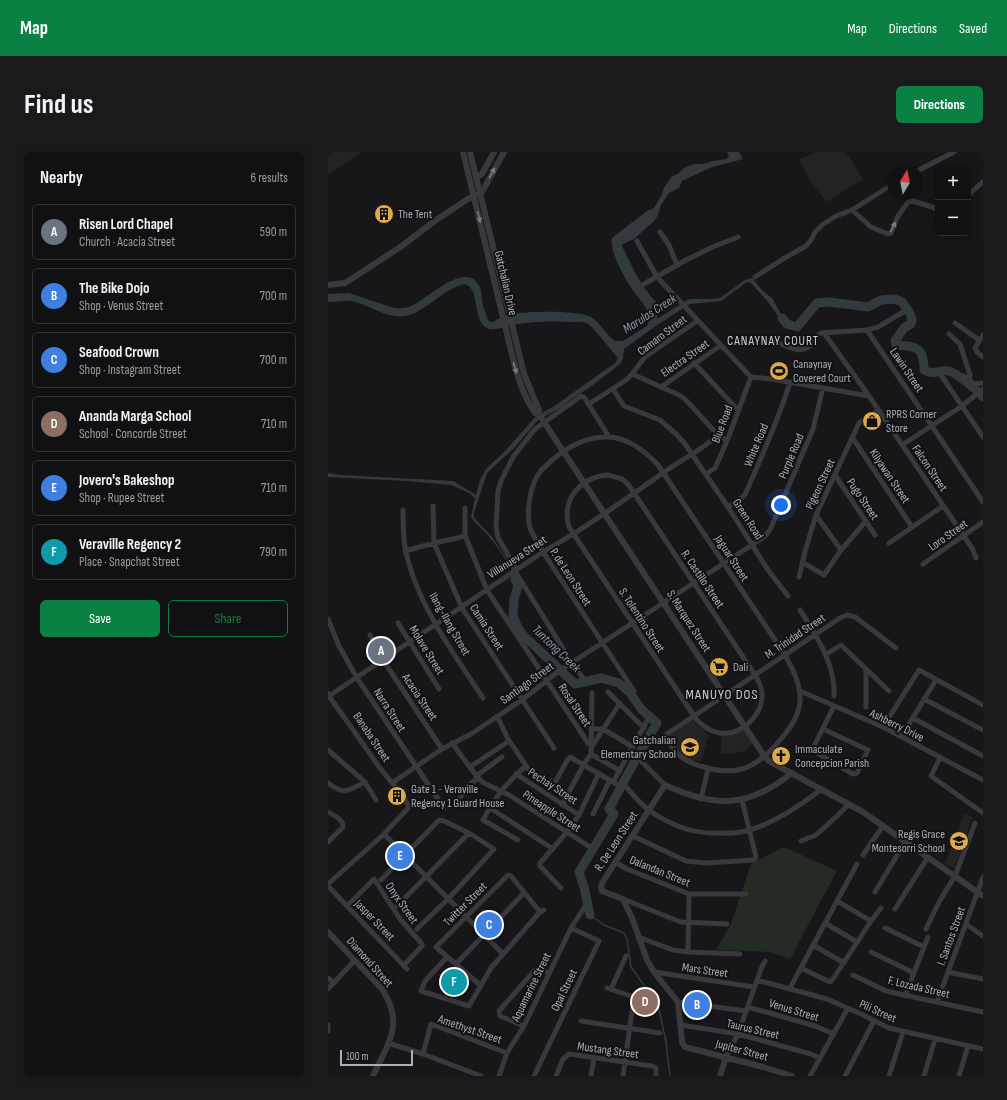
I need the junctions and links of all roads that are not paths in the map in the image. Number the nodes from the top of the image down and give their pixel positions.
1 (463, 152) edge
2 (470, 152) edge
3 (494, 152) edge
4 (504, 152) edge
5 (954, 152) edge
6 (923, 168) edge
7 (477, 177) junction
8 (983, 182) edge
9 (887, 188) edge
10 (971, 192) edge
11 (477, 195) junction
12 (935, 208) edge
13 (852, 210) junction
14 (660, 232) dead end
15 (738, 238) dead end
16 (637, 241) dead end
17 (677, 265) junction
18 (756, 276) dead end
19 (657, 277) junction
20 (644, 284) dead end
21 (328, 286) edge
22 (903, 312) dead end
23 (697, 321) junction
24 (955, 323) dead end
25 (868, 330) junction
26 (824, 332) junction
27 (948, 334) dead end
28 (983, 335) edge
29 (770, 338) dead end
30 (979, 340) junction
31 (720, 346) junction
32 (983, 357) edge
33 (694, 363) junction
34 (632, 374) junction
35 (941, 375) dead end
36 (964, 376) dead end
37 (752, 377) junction
38 (970, 380) junction
39 (790, 382) junction
40 (983, 383) edge
41 (661, 387) junction
42 (613, 388) junction
43 (823, 388) junction
44 (983, 390) edge
45 (869, 396) junction
46 (534, 400) junction
47 (528, 403) junction
48 (588, 404) junction
49 (962, 406) junction
50 (738, 410) junction
51 (878, 410) junction
52 (541, 417) junction
53 (932, 425) junction
54 (718, 435) junction
55 (608, 437) junction
56 (852, 437) junction
57 (983, 437) edge
58 (727, 442) junction
59 (902, 445) junction
60 (563, 451) junction
61 (692, 454) junction
62 (664, 473) junction
63 (706, 474) junction
64 (835, 475) junction
65 (584, 483) junction
66 (635, 494) junction
67 (983, 502) edge
68 (433, 506) dead end
69 (943, 506) junction
70 (728, 507) junction
71 (464, 508) dead end
72 (403, 510) dead end
73 (605, 514) junction
74 (816, 515) junction
75 (866, 521) junction
76 (983, 522) edge
77 (912, 527) junction
78 (574, 534) junction
79 (465, 535) junction
80 (875, 535) dead end
81 (963, 536) junction
82 (434, 542) junction
83 (889, 543) dead end
84 (752, 544) junction
85 (842, 550) junction
86 (405, 551) junction
87 (543, 552) junction
88 (976, 558) dead end
89 (802, 562) junction
90 (723, 563) junction
91 (924, 564) dead end
92 (514, 572) junction
93 (799, 577) dead end
94 (694, 583) junction
95 (488, 590) junction
96 (788, 596) dead end
97 (664, 603) junction
98 (462, 608) junction
99 (800, 610) dead end
100 (328, 619) edge
101 (398, 622) dead end
102 (632, 624) junction
103 (435, 625) junction
104 (370, 635) dead end
105 (816, 635) junction
106 (409, 642) junction
107 (602, 643) junction
108 (896, 648) dead end
109 (825, 655) junction
110 (784, 656) junction
111 (383, 660) junction
112 (572, 663) junction
113 (866, 669) junction
114 (755, 675) junction
115 (357, 678) junction
116 (583, 678) dead end
117 (546, 680) junction
118 (936, 680) junction
119 (439, 689) dead end
120 (634, 691) dead end
121 (800, 691) junction
122 (889, 691) dead end
123 (608, 692) dead end
124 (592, 693) dead end
125 (725, 695) junction
126 (328, 696) edge
127 (834, 696) dead end
128 (483, 698) dead end
129 (924, 699) junction
130 (522, 700) junction
131 (620, 703) junction
132 (983, 705) edge
133 (834, 706) junction
134 (866, 707) dead end
135 (497, 716) junction
136 (693, 716) junction
137 (913, 718) junction
138 (647, 722) dead end
139 (744, 726) junction
140 (591, 728) junction
141 (644, 728) junction
142 (883, 728) junction
143 (603, 729) junction
144 (823, 729) junction
145 (983, 730) edge
146 (664, 736) joint
147 (901, 737) junction
148 (509, 741) junction
149 (452, 743) junction
150 (588, 743) dead end
151 (633, 747) junction
152 (554, 748) dead end
153 (442, 749) junction
154 (328, 750) edge
155 (591, 752) junction
156 (983, 756) edge
157 (502, 757) dead end
158 (765, 757) junction
159 (940, 758) junction
160 (642, 762) dead end
161 (584, 764) junction
162 (526, 766) junction
163 (416, 767) junction
164 (470, 767) junction
165 (708, 769) junction
166 (620, 771) junction
167 (599, 773) junction
168 (792, 773) junction
169 (516, 774) junction
170 (477, 777) junction
171 (983, 780) edge
172 (365, 782) junction
173 (614, 782) junction
174 (328, 783) edge
175 (392, 783) junction
176 (624, 785) dead end
177 (665, 785) junction
178 (553, 786) junction
179 (822, 789) junction
180 (500, 790) junction
181 (568, 794) junction
182 (701, 799) junction
183 (376, 800) dead end
184 (742, 800) junction
185 (849, 804) junction
186 (467, 805) dead end
187 (562, 805) junction
188 (444, 808) dead end
189 (490, 808) junction
190 (649, 811) junction
191 (328, 812) edge
192 (983, 813) edge
193 (593, 814) dead end
194 (579, 815) junction
195 (975, 823) dead end
196 (883, 826) junction
197 (749, 831) junction
198 (567, 832) junction
199 (469, 833) junction
200 (384, 834) junction
201 (633, 836) junction
202 (518, 840) dead end
203 (328, 842) edge
204 (801, 842) dead end
205 (905, 842) junction
206 (590, 847) dead end
207 (553, 849) junction
208 (863, 854) dead end
209 (405, 856) junction
210 (928, 857) junction
211 (615, 862) junction
212 (857, 864) dead end
213 (955, 876) junction
214 (426, 877) junction
215 (983, 877) edge
216 (381, 880) dead end
217 (328, 885) edge
218 (561, 888) dead end
219 (875, 892) dead end
220 (524, 893) junction
221 (689, 894) junction
222 (746, 894) dead end
223 (980, 894) edge
224 (448, 899) junction
225 (623, 899) junction
226 (837, 901) junction
227 (348, 906) junction
228 (397, 906) dead end
229 (584, 908) dead end
230 (881, 908) dead end
231 (895, 909) dead end
232 (466, 918) junction
233 (871, 921) junction
234 (689, 923) junction
235 (825, 923) junction
236 (726, 924) dead end
237 (966, 924) junction
238 (571, 928) junction
239 (885, 928) dead end
240 (417, 929) dead end
241 (926, 929) dead end
242 (328, 932) edge
243 (484, 935) junction
244 (983, 936) edge
245 (638, 937) junction
246 (928, 937) dead end
247 (857, 942) junction
248 (813, 945) junction
249 (924, 947) junction
250 (688, 952) junction
251 (871, 952) dead end
252 (503, 954) junction
253 (740, 954) dead end
254 (626, 956) dead end
255 (447, 957) junction
256 (355, 960) junction
257 (765, 961) dead end
258 (844, 963) junction
259 (456, 964) junction
260 (406, 967) joint
261 (801, 968) junction
262 (654, 972) junction
263 (948, 972) junction
264 (549, 973) junction
265 (914, 973) junction
266 (853, 975) dead end
267 (328, 978) edge
268 (983, 979) edge
269 (757, 980) junction
270 (334, 983) junction
271 (480, 985) junction
272 (754, 987) junction
273 (790, 988) junction
274 (328, 989) edge
275 (905, 996) junction
276 (678, 1002) junction
277 (937, 1002) junction
278 (848, 1008) junction
279 (747, 1009) junction
280 (983, 1012) edge
281 (582, 1021) dead end
282 (874, 1021) junction
283 (328, 1025) edge
284 (681, 1025) junction
285 (524, 1026) junction
286 (630, 1029) junction
287 (328, 1031) edge
288 (903, 1032) junction
289 (660, 1033) dead end
290 (738, 1034) junction
291 (834, 1034) junction
292 (935, 1039) junction
293 (388, 1043) junction
294 (968, 1046) junction
295 (983, 1050) edge
296 (507, 1053) junction
297 (423, 1054) junction
298 (726, 1057) junction
299 (594, 1058) junction
300 (820, 1058) junction
301 (625, 1062) junction
302 (466, 1070) junction
303 (372, 1076) edge
304 (464, 1076) edge
305 (481, 1076) edge
306 (499, 1076) edge
307 (534, 1076) edge
308 (556, 1076) edge
309 (591, 1076) edge
310 (623, 1076) edge
311 (656, 1076) edge
312 (720, 1076) edge
313 (792, 1076) edge
314 (810, 1076) edge
315 (845, 1076) edge
316 (889, 1076) edge
317 (924, 1076) edge
318 (959, 1076) edge

1 - 11 street, Gatchalian Drive
2 - 7 street, Gatchalian Drive
3 - 7 street
11 -> 4 street
5 - 6 street
7 - 11 street, Gatchalian Drive
8 - 10 street
9 - 13 street
11 - 21 street
11 - 46 street, Gatchalian Drive
11 -> 47 street, Gatchalian Drive
13 -> 12 street
13 - 18 street
14 - 17 street
15 - 17 street
16 - 19 street
17 - 19 street
19 - 20 street
19 - 23 street
22 - 25 street
23 - 31 street
23 - 34 street, Camaro Street
24 - 30 street
25 - 26 street
25 - 53 street, Lawin Street
26 - 29 street
26 - 45 street, Falcon Street
27 - 38 street
28 - 30 street
30 - 32 street
31 - 33 street, Electra Street
31 - 37 street
33 - 41 street, Electra Street
33 - 50 street
34 - 41 street
34 - 42 street, Camaro Street
35 - 49 street
36 - 38 street
37 - 39 street
37 - 50 street, Blue Road
38 - 40 street
39 - 43 street
39 - 70 street, White Road
41 - 54 street
42 - 48 street, Camaro Street
42 - 61 street, Green Road
43 - 45 street
43 - 84 street, Purple Road
44 - 49 street
45 - 51 street, Falcon Street
46 - 47 street
46 - 52 street, Gatchalian Drive
47 - 52 street, Gatchalian Drive
48 - 52 street
48 - 55 street
49 - 53 street
49 - 57 street
50 - 58 street, Blue Road
51 - 56 street, Pigeon Street
51 - 59 street, Falcon Street
52 - 60 street, S. Marquez Street
52 - 92 street
53 - 59 street
53 - 67 street, Lawin Street
54 - 58 street
54 - 61 street, Villanueva Street
55 - 60 street, Jaguar Street
55 - 62 street, Jaguar Street
56 - 64 street, Pigeon Street
56 - 77 street, Kilyawan Street
58 - 63 street, Blue Road
59 - 69 street, Falcon Street
60 - 65 street, S. Marquez Street
60 - 87 street, P. de Leon Street
61 - 62 street, Villanueva Street
61 - 63 street, Green Road
62 - 66 street, Villanueva Street
62 - 90 street, Jaguar Street
63 - 70 street, Green Road
64 - 74 street, Pigeon Street
64 - 75 street, Pugo Street
65 - 66 street, R. Castillo Street
65 - 73 street, S. Marquez Street
65 - 78 street, S. Tolentino Street
66 - 73 street, Villanueva Street
66 - 94 street, R. Castillo Street
68 - 82 street, Camia Street
69 - 77 street
69 - 81 street, Falcon Street
70 - 84 street, Green Road
71 - 79 street, Rosal Street
72 - 86 street, Ilang-Ilang Street
73 - 78 street, Villanueva Street
73 - 97 street, S. Marquez Street
74 - 85 street
74 - 89 street, Pigeon Street
75 - 80 street, Pugo Street
75 - 85 street
76 - 81 street, Loro Street
77 - 83 street
78 - 87 street, Villanueva Street
78 - 102 street, S. Tolentino Street
79 - 82 street
79 - 95 street, Rosal Street
81 - 88 street, Falcon Street
81 - 91 street, Loro Street
82 - 86 street
82 - 98 street, Camia Street
84 - 90 street, Santiago Street
84 - 96 street, Green Road
85 - 89 street
86 - 103 street, Ilang-Ilang Street
87 - 92 street, Villanueva Street
87 - 107 street, P. de Leon Street
89 - 93 street, Pigeon Street
90 - 94 street, Santiago Street
90 - 110 street, Jaguar Street
92 - 95 street, Villanueva Street
92 - 112 street
94 - 97 street, Santiago Street
94 - 114 street, R. Castillo Street
95 - 98 street, Villanueva Street
95 - 117 street, Rosal Street
97 - 102 street, Santiago Street
97 - 125 street, S. Marquez Street
98 - 103 street, Villanueva Street
98 - 130 street, Camia Street
99 - 105 street
100 - 115 street, Narra Street
101 - 106 street, Molave Street
102 - 107 street, Santiago Street
102 - 136 street, S. Tolentino Street
103 - 106 street, Villanueva Street
103 - 128 street, Ilang-Ilang Street
104 - 111 street, Acacia Street
105 - 108 street, M. Trinidad Street
105 - 109 street
105 - 110 street, M. Trinidad Street
106 - 111 street, Villanueva Street
106 - 119 street, Molave Street
107 - 112 street, Santiago Street
107 - 120 street, P. de Leon Street
109 - 113 street
109 - 127 street
110 - 114 street, M. Trinidad Street
110 - 121 street, Jaguar Street
111 - 115 street, Villanueva Street
111 - 153 street, Acacia Street
112 - 116 street
112 - 117 street, Santiago Street
113 - 122 street
113 - 134 street
114 - 125 street, M. Trinidad Street
114 - 139 street, R. Castillo Street
115 - 126 street, Villanueva Street
115 - 163 street, Narra Street
117 - 130 street, Santiago Street
117 - 150 street, Rosal Street
118 - 129 street
118 - 132 street
118 - 142 street
121 - 133 street, Ashberry Drive
121 - 158 street, Jaguar Street
123 - 131 street
124 - 140 street
125 - 136 street, M. Trinidad Street
125 - 139 street, S. Marquez Street
126 - 175 street, Banaba Street
129 - 137 street
129 - 145 street
130 - 135 street, Santiago Street
130 - 152 street, Camia Street
131 - 141 street
131 - 143 street
133 - 142 street, Ashberry Drive
133 - 144 street
135 - 148 street
135 - 149 street, Santiago Street
136 - 139 street, S. Tolentino Street
136 - 146 street, M. Trinidad Street
137 - 147 street
137 - 156 street
138 - 141 street
139 - 158 street, S. Marquez Street
140 - 143 street
140 - 155 street
141 - 151 street
142 - 147 street, Ashberry Drive
143 - 151 street
143 - 155 street
144 - 144 street
146 - 165 street, Jaguar Street
147 - 159 street, Ashberry Drive
148 - 162 street
148 - 164 street
149 - 153 street, Santiago Street
149 - 164 street, Pineapple Street
151 - 166 street
153 - 163 street, Santiago Street
154 - 172 street
155 - 161 street
155 - 166 street
157 - 170 street
158 - 165 street, Jaguar Street
158 - 168 street, S. Marquez Street
159 - 171 street, Ashberry Drive
159 - 192 street
160 - 177 street
161 - 167 street
161 - 178 street
161 - 181 street
162 - 169 street
162 - 178 street
163 - 175 street, Santiago Street
163 - 188 street, Narra Street
164 - 170 street, Pineapple Street
165 - 182 street
166 - 173 street
167 - 173 street
167 - 194 street
168 - 179 street, S. Marquez Street
168 - 184 street
169 - 180 street
169 - 187 street, Pechay Street
170 - 180 street, Pineapple Street
170 - 186 street
172 - 174 street
172 - 183 street
173 - 193 street
175 - 200 street, Banaba Street
176 - 190 street
177 - 182 street
177 - 190 street, R. De Leon Street
178 - 181 street
179 - 185 street, S. Marquez Street
179 - 197 street
180 - 189 street
180 - 198 street, Pineapple Street
181 - 187 street
182 - 184 street
184 - 197 street
185 - 196 street, S. Marquez Street
185 - 204 street
187 - 194 street, Pechay Street
189 - 202 street
189 - 207 street
190 - 197 street
190 - 201 street, R. De Leon Street
191 - 203 street
194 - 198 street
195 - 213 street
196 - 205 street, S. Marquez Street
196 - 208 street
197 - 201 street
198 - 206 street, Pineapple Street
198 - 207 street
199 - 209 street
199 - 214 street
199 - 224 street
200 - 209 street
200 - 217 street
201 - 211 street, R. De Leon Street
205 - 210 street, S. Marquez Street
205 - 219 street
207 - 218 street
209 - 214 street
209 - 216 street
210 - 213 street, S. Marquez Street
210 - 231 street
211 - 221 street, Dalandan Street
211 - 225 street, R. De Leon Street
212 - 226 street
213 - 223 street, S. Marquez Street
213 - 241 street
214 - 224 street
214 - 228 street
215 - 223 street, I. Santos Street
217 - 227 street, Jasper Street
220 - 232 street, Twitter Street
220 - 243 street
220 - 252 street
221 - 222 street, Dalandan Street
221 - 234 street
223 - 237 street, I. Santos Street
224 - 232 street
224 - 240 street
225 - 234 street
225 - 245 street
226 - 233 street
226 - 235 street
227 - 260 street, Jasper Street
227 - 260 street, Onyx Street
229 - 238 street, Aquamarine Street
230 - 233 street
232 - 243 street
232 - 255 street, Twitter Street
233 - 247 street
234 - 236 street
234 - 250 street
235 - 247 street
235 - 248 street
237 - 244 street
237 - 263 street, I. Santos Street
238 - 264 street, Aquamarine Street
238 - 307 street, Opal Street
239 - 249 street
242 - 256 street, Diamond Street
243 - 252 street
243 - 259 street
245 - 250 street
245 - 262 street
246 - 249 street
247 - 258 street
248 - 258 street
248 - 261 street
249 - 265 street
250 - 253 street
251 - 265 street
252 - 271 street
254 - 286 street
255 - 259 street
255 - 271 street
256 - 270 street
256 - 293 street, Diamond Street
257 - 269 street
258 - 261 street
259 - 271 street
261 - 273 street
262 - 272 street, Mars Street
262 - 276 street
263 - 268 street
263 - 277 street, I. Santos Street
264 - 285 street, Aquamarine Street
264 - 285 street
265 - 275 street
266 - 275 street, F. Lozada Street
267 - 270 street
269 - 272 street
269 - 273 street
270 - 274 street
272 - 279 street
273 - 278 street, Pili Street
275 - 277 street, F. Lozada Street
276 - 279 street, Venus Street
276 - 284 street
277 - 280 street, F. Lozada Street
278 - 282 street, Pili Street
278 - 291 street
279 - 290 street
279 - 291 street, Venus Street
281 - 286 street
282 - 288 street, Pili Street
282 - 315 street
283 - 287 street
284 - 290 street, Taurus Street
284 - 298 street, Jupiter Street
285 - 296 street, Aquamarine Street
286 - 289 street
286 - 301 street
288 - 292 street, Pili Street
288 - 316 street
290 - 298 street
290 - 300 street, Taurus Street
291 - 300 street
292 - 294 street, Pili Street
292 - 317 street
293 - 297 street
293 - 303 street, Diamond Street
294 - 295 street, Pili Street
294 - 318 street
296 - 297 street, Amethyst Street
296 - 306 street, Aquamarine Street
297 - 302 street
298 - 312 street
298 - 313 street, Jupiter Street
299 - 301 street, Mustang Street
299 - 308 street, Mustang Street
299 - 309 street
300 - 314 street
301 - 310 street
301 - 311 street, Mustang Street
302 - 304 street
302 - 305 street

